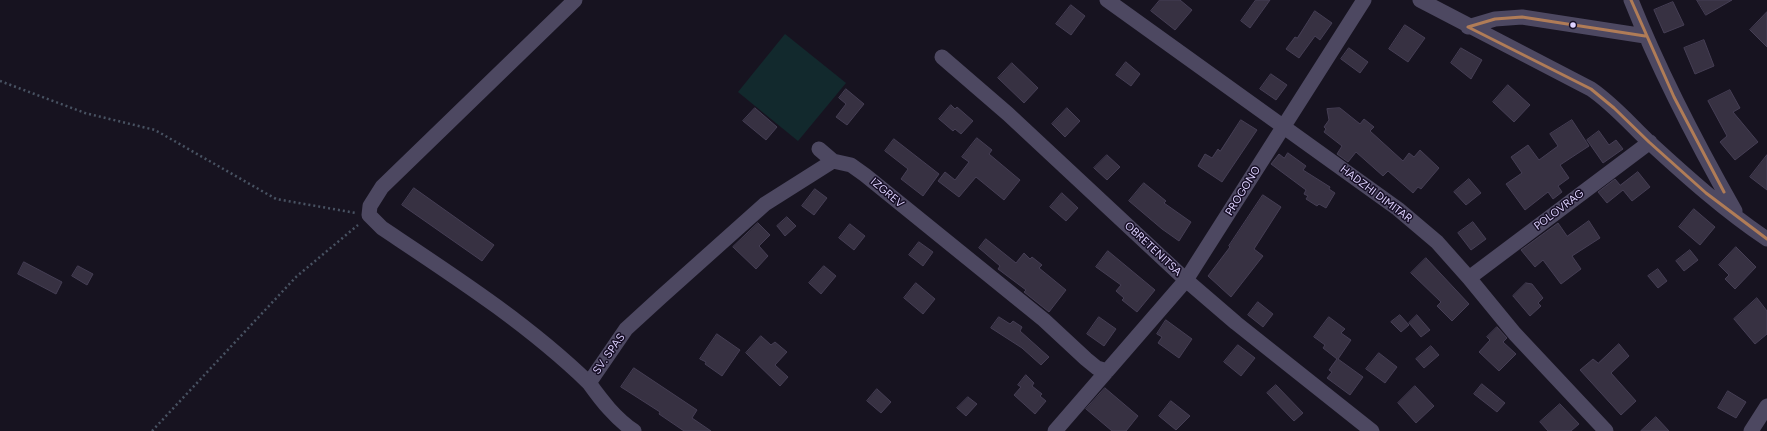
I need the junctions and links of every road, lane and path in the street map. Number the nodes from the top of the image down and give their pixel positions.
1 (575, 0) edge
2 (1107, 0) edge
3 (1364, 0) edge
4 (1420, 0) edge
5 (1631, 0) edge
6 (1468, 26) junction
7 (1646, 36) junction
8 (942, 57) dead end
9 (0, 81) edge
10 (1283, 126) junction
11 (1650, 142) junction
12 (819, 149) dead end
13 (833, 161) junction
14 (370, 215) junction
15 (1740, 221) junction
16 (1767, 239) edge
17 (1469, 278) junction
18 (1186, 280) junction
19 (1108, 371) junction
20 (589, 383) junction
21 (1767, 406) edge
22 (152, 431) edge
23 (634, 431) edge
24 (1055, 431) edge
25 (1372, 431) edge
26 (1606, 431) edge
27 (1751, 431) edge

1 - 14 street
2 - 10 street, HADZHI DIMITAR
3 - 10 street, PROGONO
4 - 6 street
5 - 7 street
6 - 7 street
6 - 11 street
7 - 15 street
8 - 18 street, OBRETENITSA
9 - 14 path
10 - 17 street, HADZHI DIMITAR
10 - 18 street, PROGONO
11 - 15 street
11 - 17 street, POLOVRAG
12 - 13 street
13 - 19 street, IZGREV
13 - 20 street, SV. SPAS
14 - 20 street
14 - 22 path
15 - 16 street
17 - 26 street, HADZHI DIMITAR
18 - 19 street, PROGONO
18 - 25 street, OBRETENITSA
19 - 24 street, PROGONO
20 - 23 street, SV. SPAS
21 - 27 street

